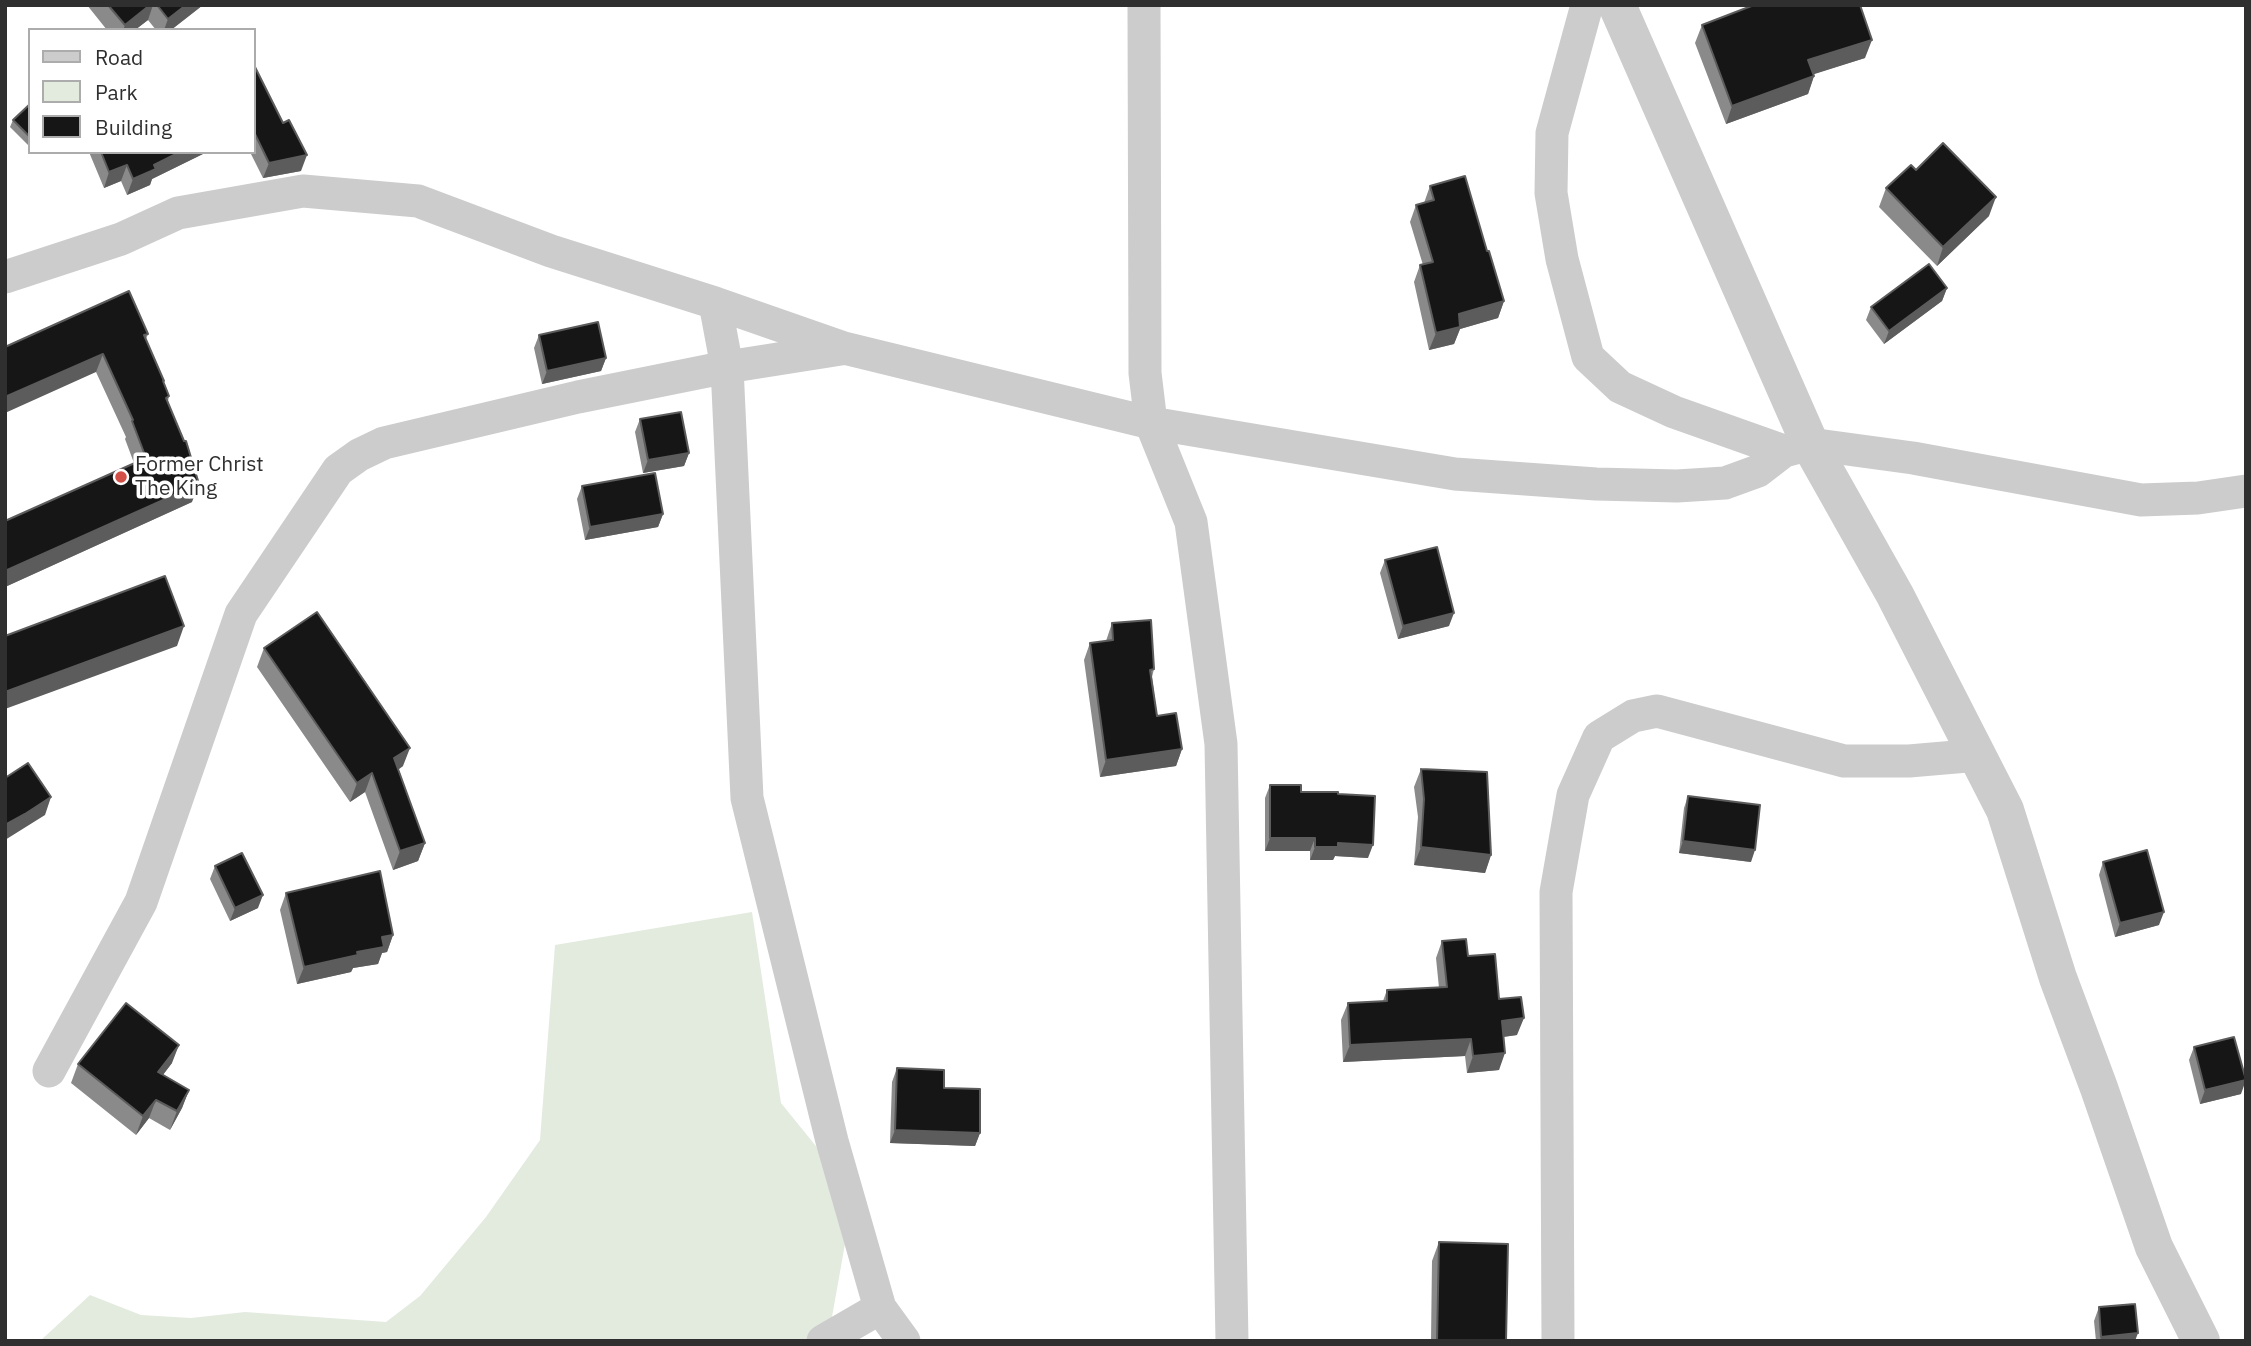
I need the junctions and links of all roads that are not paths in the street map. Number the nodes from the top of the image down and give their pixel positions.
1 (1144, 5) edge
2 (1587, 5) edge
3 (1617, 5) edge
4 (5, 277) edge
5 (715, 303) junction
6 (844, 348) junction
7 (727, 367) junction
8 (1151, 423) junction
9 (1797, 448) junction
10 (2246, 491) edge
11 (1979, 755) junction
12 (49, 1071) dead end
13 (880, 1308) junction
14 (823, 1341) edge
15 (904, 1341) edge
16 (1232, 1341) edge
17 (1558, 1341) edge
18 (2201, 1341) edge

1 - 8 street
2 - 9 street
3 - 9 street
4 - 5 street
5 - 6 street
5 - 7 street
6 - 7 street
6 - 8 street
7 - 12 street
7 - 13 street
8 - 9 street
8 - 16 street
9 - 10 street
9 - 11 street
11 - 17 street
11 - 18 street
13 - 14 street
13 - 15 street

